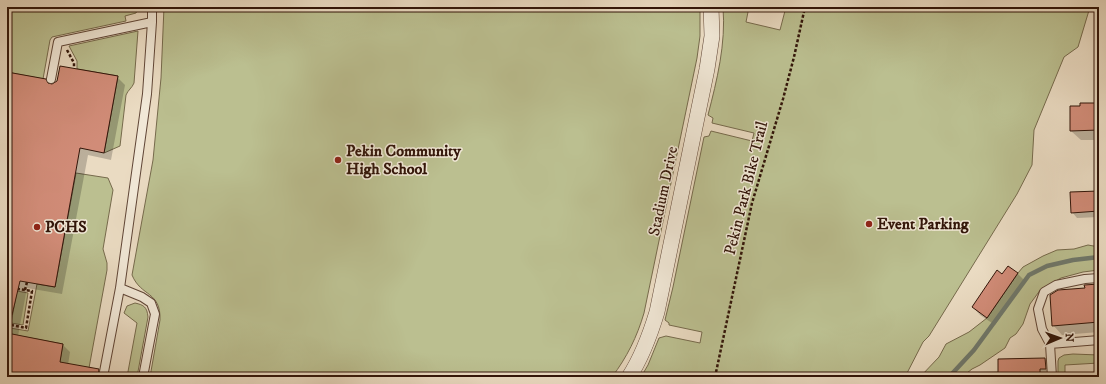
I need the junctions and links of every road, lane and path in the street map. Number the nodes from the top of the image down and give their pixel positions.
1 (152, 7) edge
2 (710, 7) edge
3 (805, 7) edge
4 (152, 22) junction
5 (65, 48) dead end
6 (74, 68) dead end
7 (51, 78) dead end
8 (1099, 278) edge
9 (26, 282) dead end
10 (18, 288) dead end
11 (120, 288) junction
12 (25, 290) junction
13 (11, 325) dead end
14 (1099, 340) edge
15 (1050, 344) junction
16 (102, 377) edge
17 (143, 377) edge
18 (629, 377) edge
19 (715, 377) edge
20 (1052, 377) edge

1 - 4 lane
2 - 18 street, Stadium Drive
3 - 19 path, Pekin Park Bike Trail
4 - 7 lane
4 - 11 lane
5 - 6 path
8 - 15 lane
9 - 12 path
10 - 12 path
11 - 16 lane
11 - 17 lane
12 - 13 path
14 - 15 lane
15 - 20 lane

